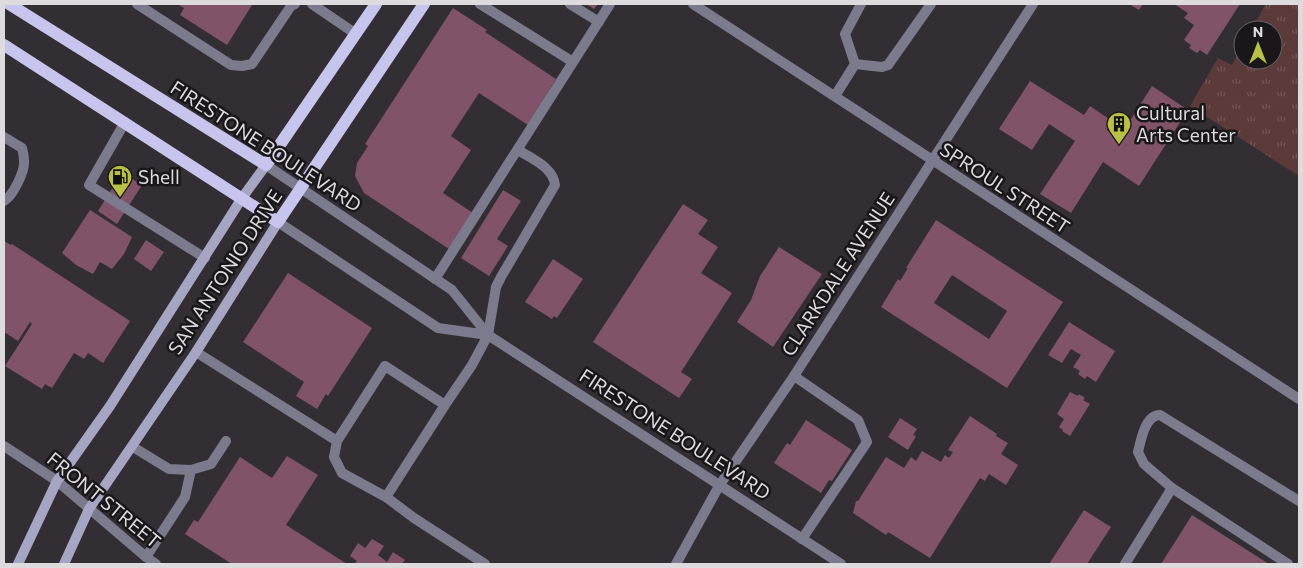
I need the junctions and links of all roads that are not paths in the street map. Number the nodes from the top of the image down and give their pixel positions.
1 (8, 4) edge
2 (137, 4) edge
3 (295, 4) edge
4 (312, 4) edge
5 (376, 4) edge
6 (424, 4) edge
7 (480, 4) edge
8 (570, 4) edge
9 (610, 4) edge
10 (693, 4) edge
11 (861, 4) edge
12 (931, 4) edge
13 (1034, 4) edge
14 (4, 8) edge
15 (599, 22) junction
16 (356, 34) junction
17 (4, 45) edge
18 (573, 62) junction
19 (855, 64) junction
20 (835, 96) junction
21 (125, 122) junction
22 (4, 137) edge
23 (518, 150) junction
24 (931, 160) junction
25 (266, 165) junction
26 (301, 190) junction
27 (242, 198) junction
28 (4, 201) edge
29 (278, 222) junction
30 (205, 258) junction
31 (435, 279) junction
32 (488, 336) junction
33 (196, 352) junction
34 (794, 376) junction
35 (1299, 400) edge
36 (445, 405) junction
37 (226, 441) dead end
38 (337, 441) junction
39 (4, 446) edge
40 (132, 447) junction
41 (191, 470) junction
42 (58, 481) junction
43 (719, 486) junction
44 (1172, 488) junction
45 (386, 497) junction
46 (1299, 501) edge
47 (89, 509) junction
48 (802, 539) junction
49 (146, 557) junction
50 (18, 564) edge
51 (64, 564) edge
52 (156, 564) edge
53 (484, 564) edge
54 (676, 564) edge
55 (841, 564) edge
56 (1125, 564) edge
57 (1288, 564) edge

1 - 14 street
1 - 25 main road, FIRESTONE BOULEVARD
2 - 3 street
4 - 16 street
5 - 16 main road, SAN ANTONIO DRIVE
6 - 26 main road, SAN ANTONIO DRIVE
7 - 18 street
8 - 15 street
9 - 15 street
10 - 20 street, SPROUL STREET
11 - 19 street
12 - 19 street
13 - 24 street, CLARKDALE AVENUE
15 - 18 street
16 - 25 main road, SAN ANTONIO DRIVE
17 - 21 main road, FIRESTONE BOULEVARD
18 - 23 street
19 - 20 street
20 - 24 street, SPROUL STREET
21 - 27 main road, FIRESTONE BOULEVARD
21 - 30 street
22 - 28 street
23 - 31 street
23 - 32 street
24 - 34 street, CLARKDALE AVENUE
24 - 35 street, SPROUL STREET
25 - 26 street, FIRESTONE BOULEVARD
25 - 27 main road, SAN ANTONIO DRIVE
26 - 29 main road, SAN ANTONIO DRIVE
26 - 31 street, FIRESTONE BOULEVARD
27 - 29 main road, FIRESTONE BOULEVARD
27 - 30 main road, SAN ANTONIO DRIVE
29 - 32 street, FIRESTONE BOULEVARD
29 - 33 main road, SAN ANTONIO DRIVE
30 - 42 main road, SAN ANTONIO DRIVE
31 - 32 street, FIRESTONE BOULEVARD
32 - 36 street
32 - 43 street, FIRESTONE BOULEVARD
33 - 38 street
33 - 40 main road, SAN ANTONIO DRIVE
34 - 43 street, CLARKDALE AVENUE
34 - 48 street
36 - 38 street
36 - 45 street
37 - 41 street
38 - 45 street
39 - 42 street, FRONT STREET
40 - 41 street
40 - 47 main road, SAN ANTONIO DRIVE
41 - 49 street
42 - 47 street, FRONT STREET
42 - 50 main road, SAN ANTONIO DRIVE
43 - 48 street, FIRESTONE BOULEVARD
43 - 54 street, CLARKDALE AVENUE
44 - 46 street
44 - 56 street
44 - 57 street
45 - 53 street
47 - 49 street, FRONT STREET
47 - 51 main road, SAN ANTONIO DRIVE
48 - 55 street, FIRESTONE BOULEVARD
49 - 52 street, FRONT STREET

